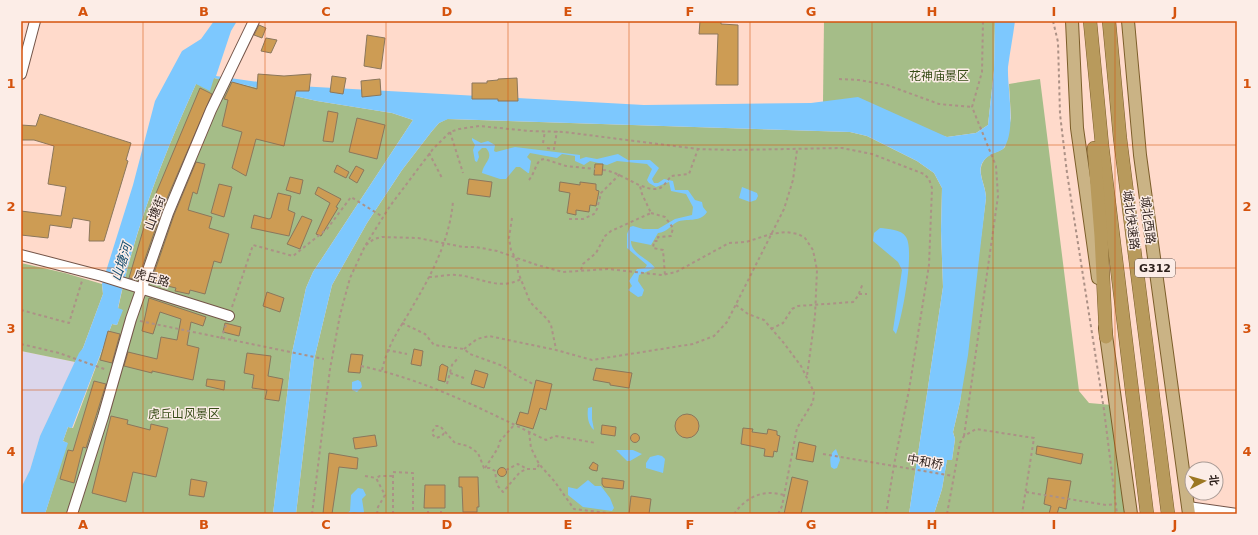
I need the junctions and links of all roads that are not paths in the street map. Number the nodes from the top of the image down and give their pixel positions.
1 (35, 21) edge
2 (254, 21) edge
3 (1072, 21) edge
4 (1090, 21) edge
5 (1109, 21) edge
6 (1128, 21) edge
7 (1092, 56) junction
8 (21, 74) edge
9 (21, 254) edge
10 (140, 289) junction
11 (229, 316) road end
12 (1106, 337) junction
13 (1130, 508) edge
14 (1189, 511) edge
15 (72, 514) edge
16 (1147, 514) edge
17 (1168, 514) edge
18 (1237, 514) edge

1 - 8 street
2 - 10 street, 山塘街
3 - 12 main road
4 - 7 highway, 城北快速路
5 - 17 highway, 城北快速路
6 - 14 main road, 城北西路 / G312
7 - 12 highway
7 - 16 highway, 城北快速路
9 - 10 street, 虎丘路
10 - 11 street, 虎丘路
10 - 15 street, 山塘街
12 - 13 main road
14 - 18 street

